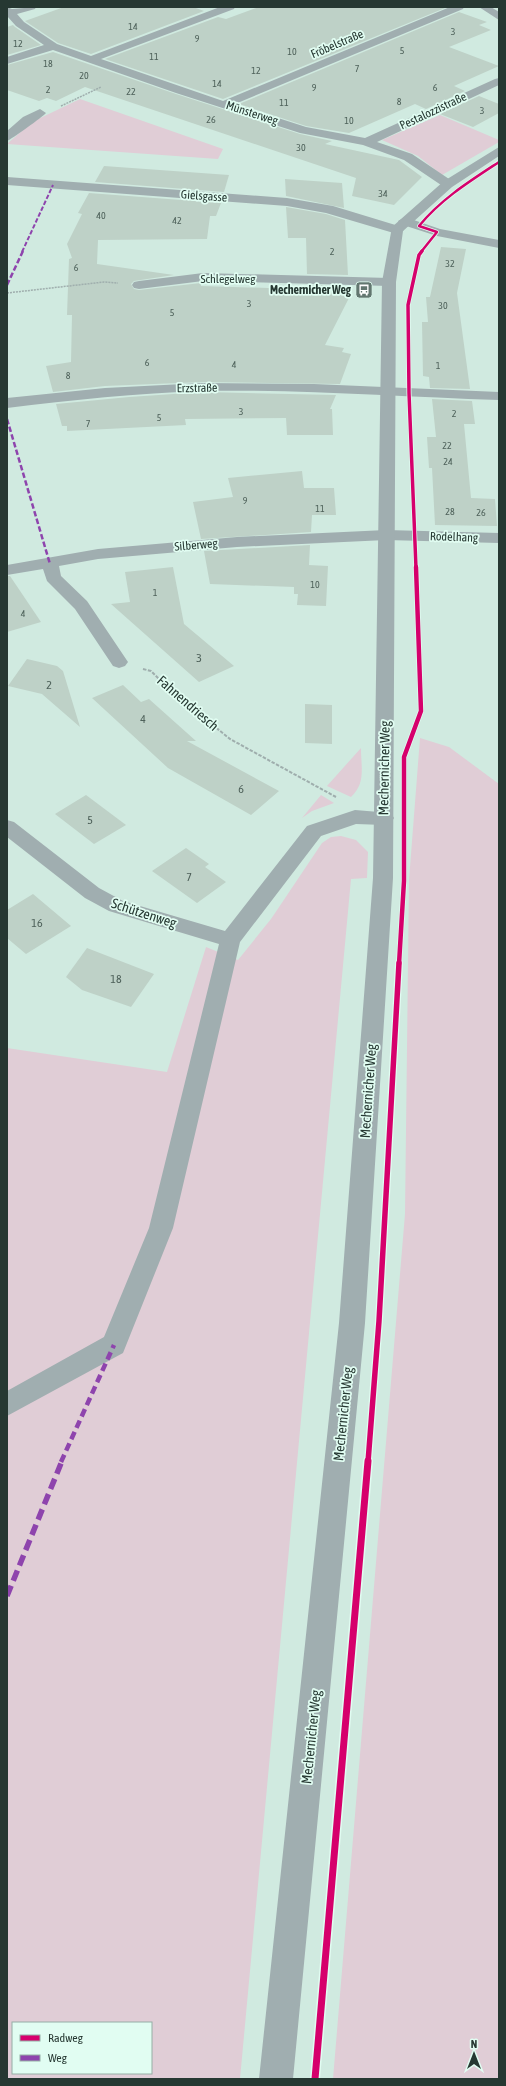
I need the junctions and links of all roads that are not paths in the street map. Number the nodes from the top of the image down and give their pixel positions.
1 (30, 7) edge
2 (230, 7) edge
3 (459, 7) edge
4 (484, 7) edge
5 (8, 12) edge
6 (499, 17) edge
7 (53, 46) junction
8 (89, 60) junction
9 (7, 61) edge
10 (499, 81) edge
11 (226, 104) junction
12 (40, 113) road end
13 (7, 137) edge
14 (366, 142) junction
15 (499, 151) edge
16 (7, 181) edge
17 (448, 184) junction
18 (401, 226) junction
19 (499, 244) edge
20 (389, 282) junction
21 (139, 285) road end
22 (388, 392) junction
23 (499, 396) edge
24 (7, 403) edge
25 (386, 534) junction
26 (499, 538) edge
27 (50, 564) junction
28 (7, 570) edge
29 (119, 662) road end
30 (384, 818) junction
31 (7, 827) edge
32 (230, 940) junction
33 (7, 1404) edge
34 (276, 2079) edge

1 - 5 street
2 - 8 street
3 - 11 street, Fröbelstraße
4 - 6 street
5 - 7 street, Münsterweg
7 - 8 street, Münsterweg
7 - 9 street
8 - 11 street, Münsterweg
10 - 14 street, Pestalozzistraße
11 - 14 street, Münsterweg
12 - 13 street
14 - 17 street, Münsterweg
15 - 17 street
16 - 18 street, Gielsgasse
17 - 18 street
18 - 19 street, Gielsgasse
18 - 20 street, Mechernicher Weg
20 - 21 street, Schlegelweg
20 - 22 street, Mechernicher Weg
22 - 23 street
22 - 24 street, Erzstraße
22 - 25 street, Mechernicher Weg
25 - 26 street, Rodelhang
25 - 27 street, Silberweg
25 - 30 street, Mechernicher Weg
27 - 28 street, Silberweg
27 - 29 street
30 - 32 street
30 - 34 street, Mechernicher Weg
31 - 32 street, Schützenweg
32 - 33 street

